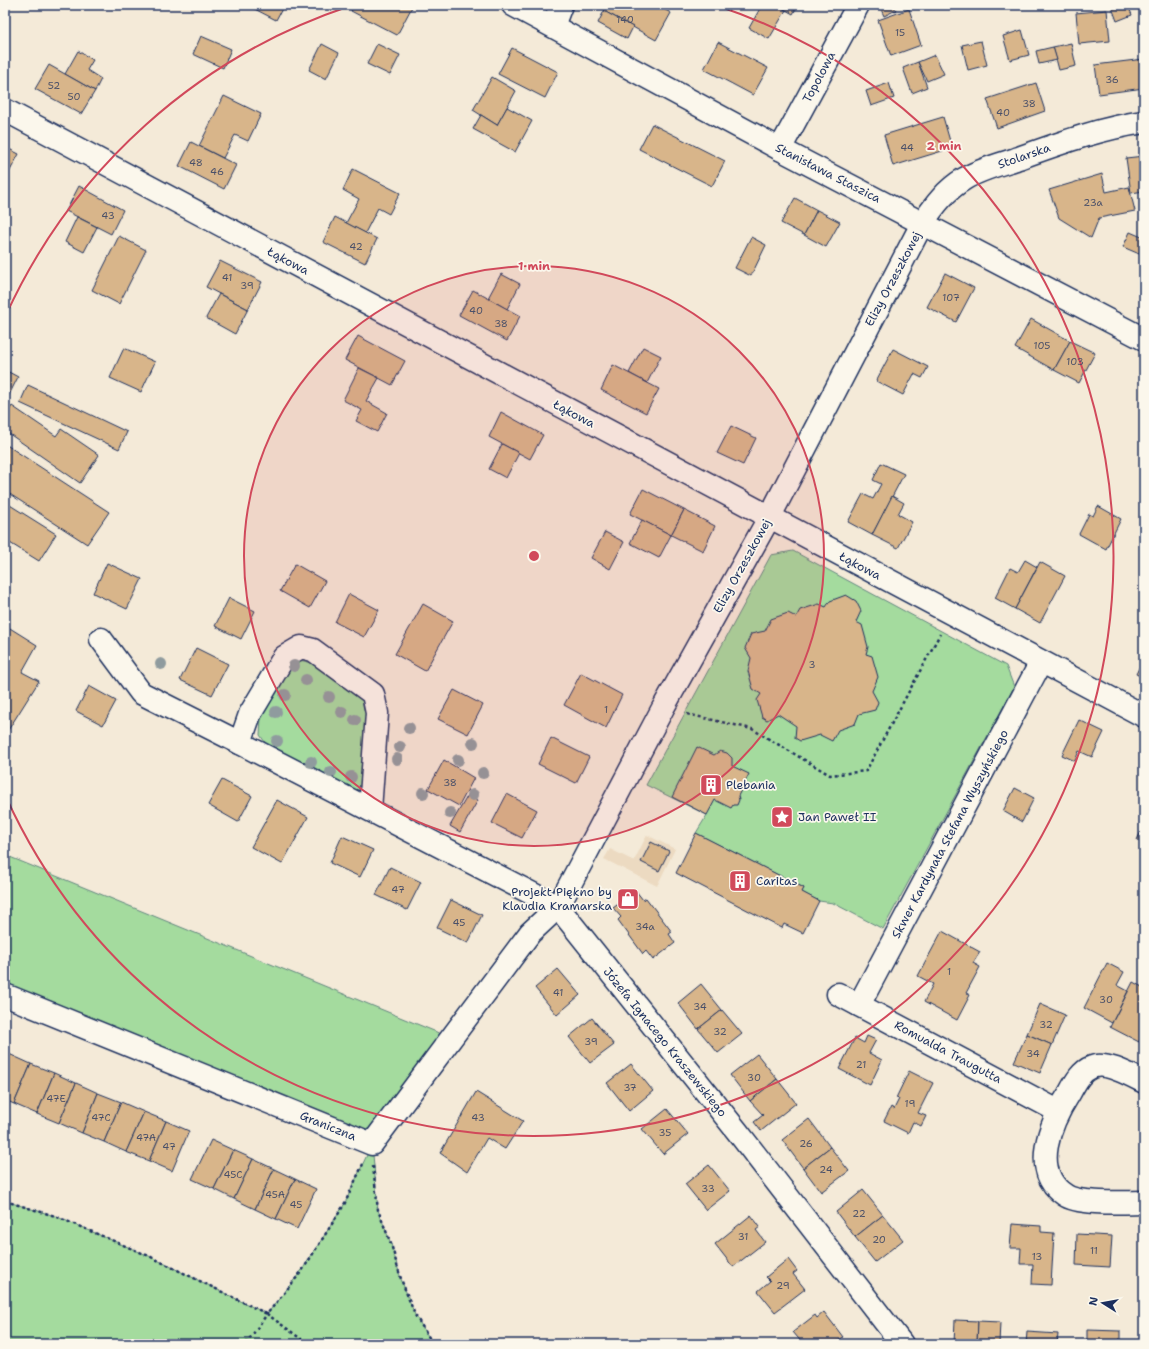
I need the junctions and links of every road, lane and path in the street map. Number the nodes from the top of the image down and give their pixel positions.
1 (513, 5) edge
2 (561, 5) edge
3 (858, 5) edge
4 (553, 26) junction
5 (5, 110) edge
6 (1144, 122) edge
7 (780, 149) junction
8 (923, 222) junction
9 (1144, 339) edge
10 (769, 518) junction
11 (942, 631) dead end
12 (101, 639) dead end
13 (1041, 662) junction
14 (680, 712) dead end
15 (1144, 716) edge
16 (240, 743) junction
17 (370, 810) junction
18 (558, 907) junction
19 (838, 994) dead end
20 (5, 996) edge
21 (859, 1005) junction
22 (1144, 1082) edge
23 (1058, 1111) junction
24 (372, 1144) junction
25 (5, 1201) edge
26 (1144, 1202) edge
27 (267, 1314) junction
28 (246, 1344) edge
29 (308, 1344) edge
30 (434, 1344) edge
31 (902, 1344) edge

1 - 4 street, Stanisława Staszica
2 - 4 street
3 - 7 street, Topolowa
4 - 7 street, Stanisława Staszica
5 - 10 street, Łąkowa
6 - 8 street, Stolarska
7 - 8 street, Stanisława Staszica
8 - 9 street, Stanisława Staszica
8 - 10 street, Elizy Orzeszkowej
10 - 13 street, Łąkowa
10 - 18 street, Elizy Orzeszkowej
11 - 14 path
12 - 16 street, Józefa Ignacego Kraszewskiego
13 - 15 street, Łąkowa
13 - 21 street, Skwer Kardynała Stefana Wyszyńskiego
16 - 17 street, Józefa Ignacego Kraszewskiego
16 - 17 street
17 - 18 street, Józefa Ignacego Kraszewskiego
18 - 24 street, Graniczna
18 - 31 street, Józefa Ignacego Kraszewskiego
19 - 21 street, Romualda Traugutta
20 - 24 street, Graniczna
21 - 23 street, Romualda Traugutta
22 - 23 street
23 - 26 street
24 - 27 path
24 - 30 path
25 - 27 path
27 - 28 path
27 - 29 path

